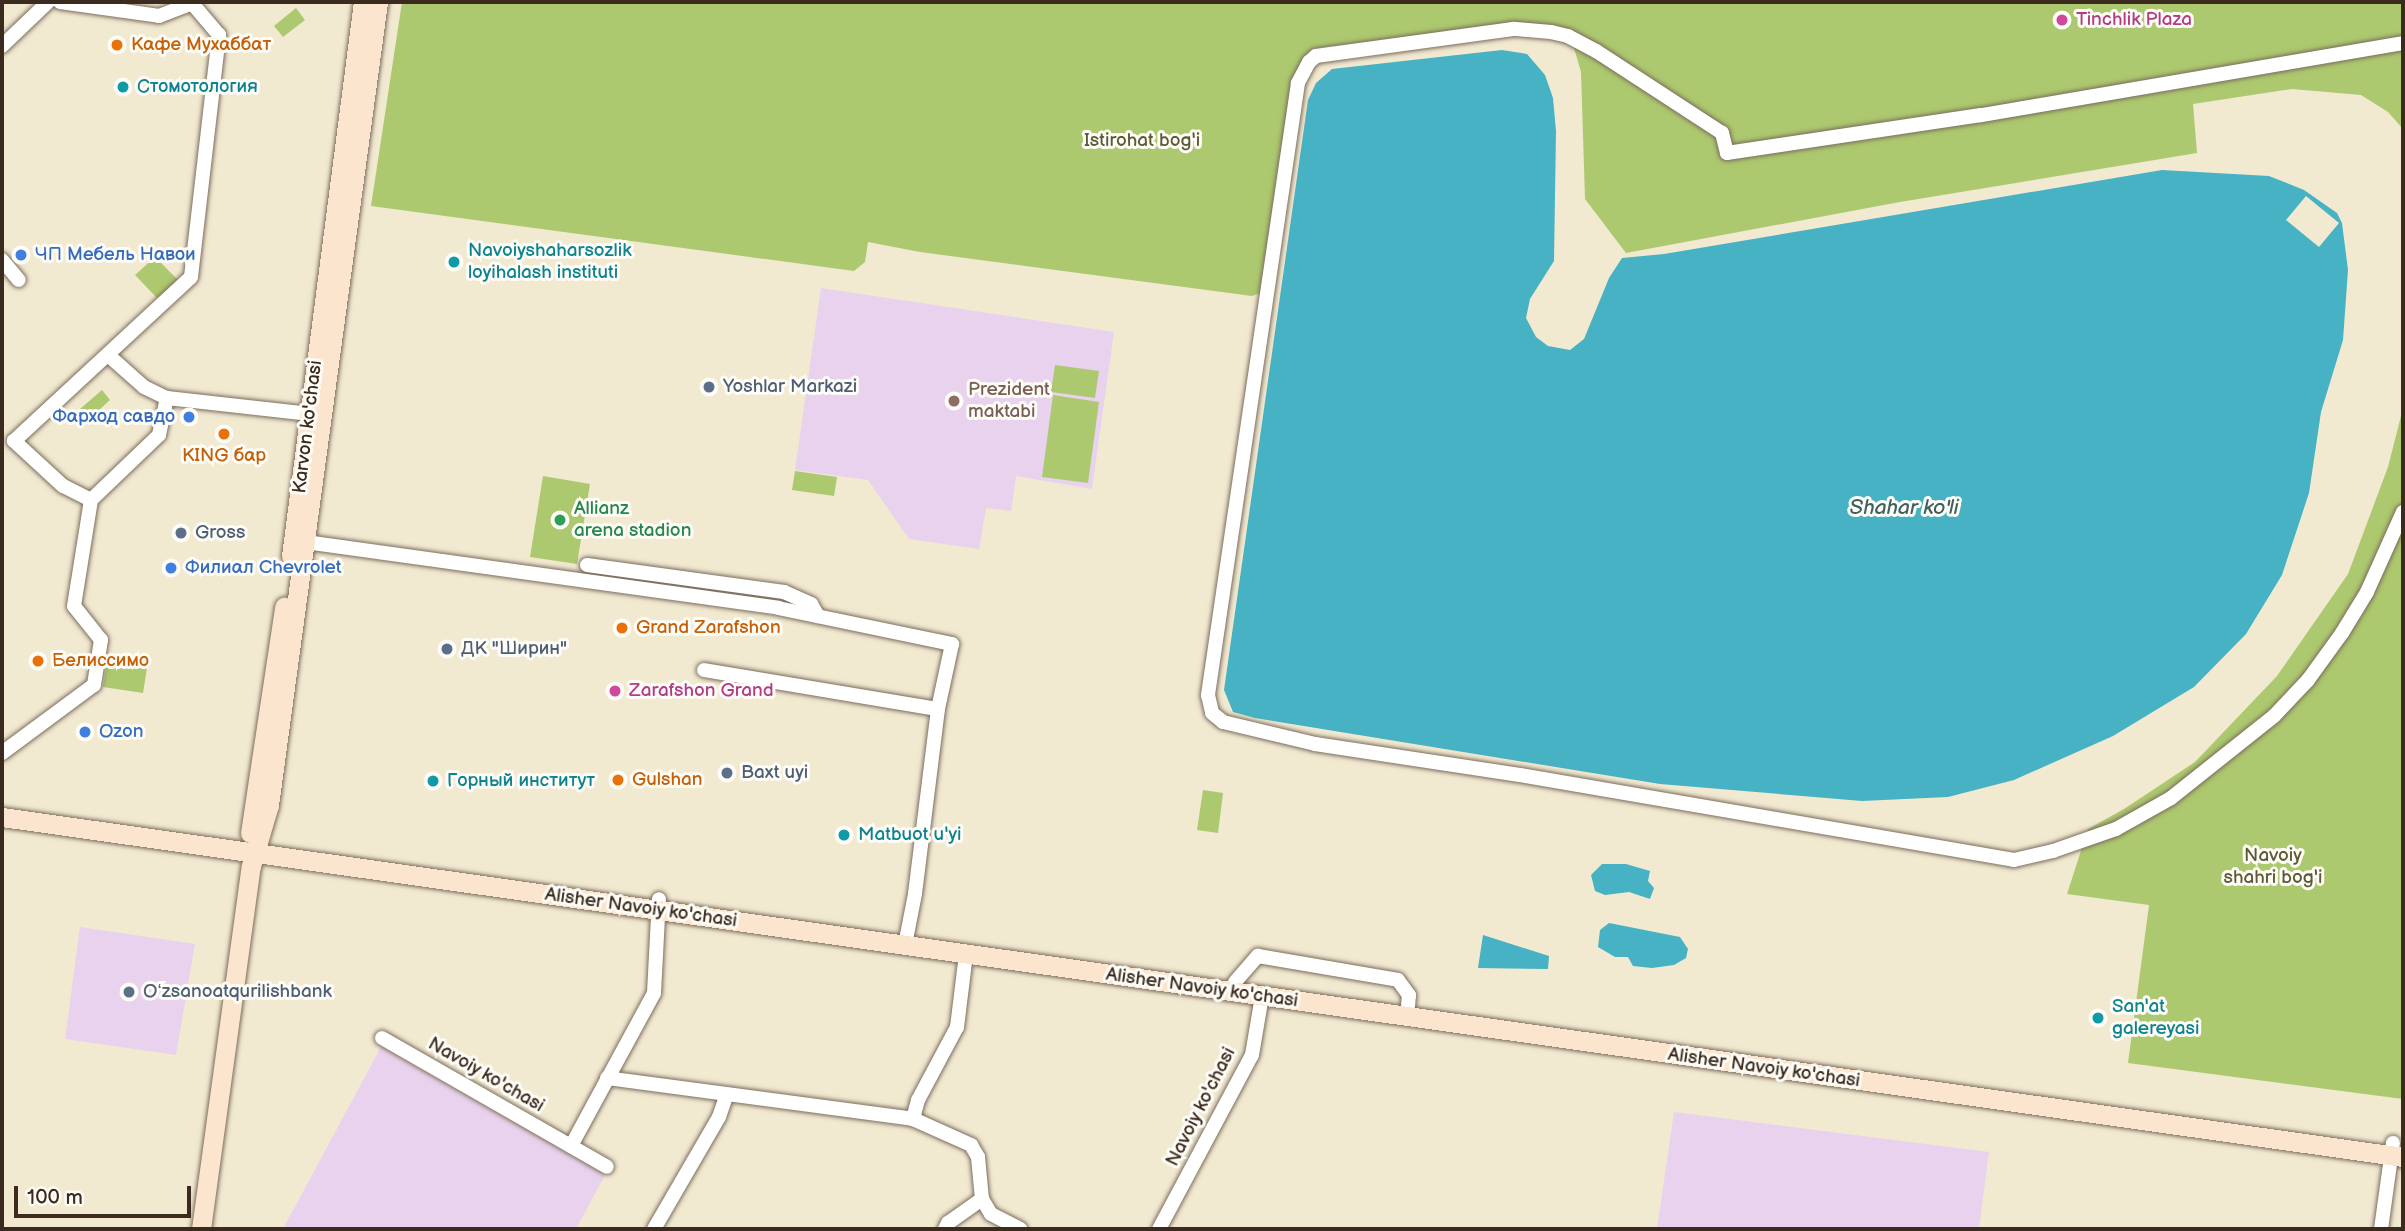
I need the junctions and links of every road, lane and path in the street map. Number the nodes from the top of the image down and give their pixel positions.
1 (48, 2) edge
2 (60, 2) edge
3 (363, 2) edge
4 (378, 2) edge
5 (191, 3) edge
6 (2403, 43) edge
7 (2, 46) edge
8 (2, 260) edge
9 (19, 280) dead end
10 (108, 355) junction
11 (167, 398) junction
12 (317, 415) junction
13 (91, 500) junction
14 (2403, 512) edge
15 (300, 541) junction
16 (587, 565) dead end
17 (818, 616) junction
18 (704, 670) dead end
19 (939, 709) junction
20 (2, 753) edge
21 (2, 807) edge
22 (2, 817) edge
23 (253, 850) junction
24 (659, 905) junction
25 (906, 940) junction
26 (966, 954) junction
27 (1249, 989) junction
28 (1408, 1006) junction
29 (1475, 1021) junction
30 (382, 1038) dead end
31 (607, 1079) junction
32 (727, 1094) junction
33 (913, 1119) junction
34 (571, 1146) junction
35 (2398, 1150) edge
36 (607, 1167) dead end
37 (982, 1199) junction
38 (201, 1229) edge
39 (654, 1229) edge
40 (945, 1229) edge
41 (1020, 1229) edge
42 (1159, 1229) edge
43 (2381, 1229) edge

1 - 7 street
2 - 5 street
3 - 12 main road, Karvon ko'chasi
4 - 12 main road
5 - 10 street
6 - 14 street
8 - 9 street
10 - 11 street
10 - 13 street
11 - 12 street
11 - 13 street
12 - 15 main road, Karvon ko'chasi
13 - 20 street
15 - 17 street
15 - 23 main road, Karvon ko'chasi
16 - 17 street
17 - 19 street
18 - 19 street
19 - 25 street
21 - 23 main road, Alisher Navoiy ko'chasi
22 - 23 main road, Alisher Navoiy ko'chasi
23 - 24 main road, Alisher Navoiy ko'chasi
23 - 38 main road, Karvon ko'chasi
24 - 25 main road, Alisher Navoiy ko'chasi
24 - 31 street
25 - 26 main road, Alisher Navoiy ko'chasi
25 - 27 main road, Alisher Navoiy ko'chasi
26 - 27 main road, Alisher Navoiy ko'chasi
26 - 33 street
27 - 28 main road, Alisher Navoiy ko'chasi
27 - 28 street
27 - 29 main road, Alisher Navoiy ko'chasi
27 - 42 street, Navoiy ko'chasi
28 - 29 main road, Alisher Navoiy ko'chasi
29 - 35 main road, Alisher Navoiy ko'chasi
30 - 34 street, Navoiy ko'chasi
31 - 32 street
31 - 34 street
32 - 33 street
32 - 39 street
33 - 37 street
34 - 36 street, Navoiy ko'chasi
35 - 43 street
37 - 40 street
37 - 41 street

